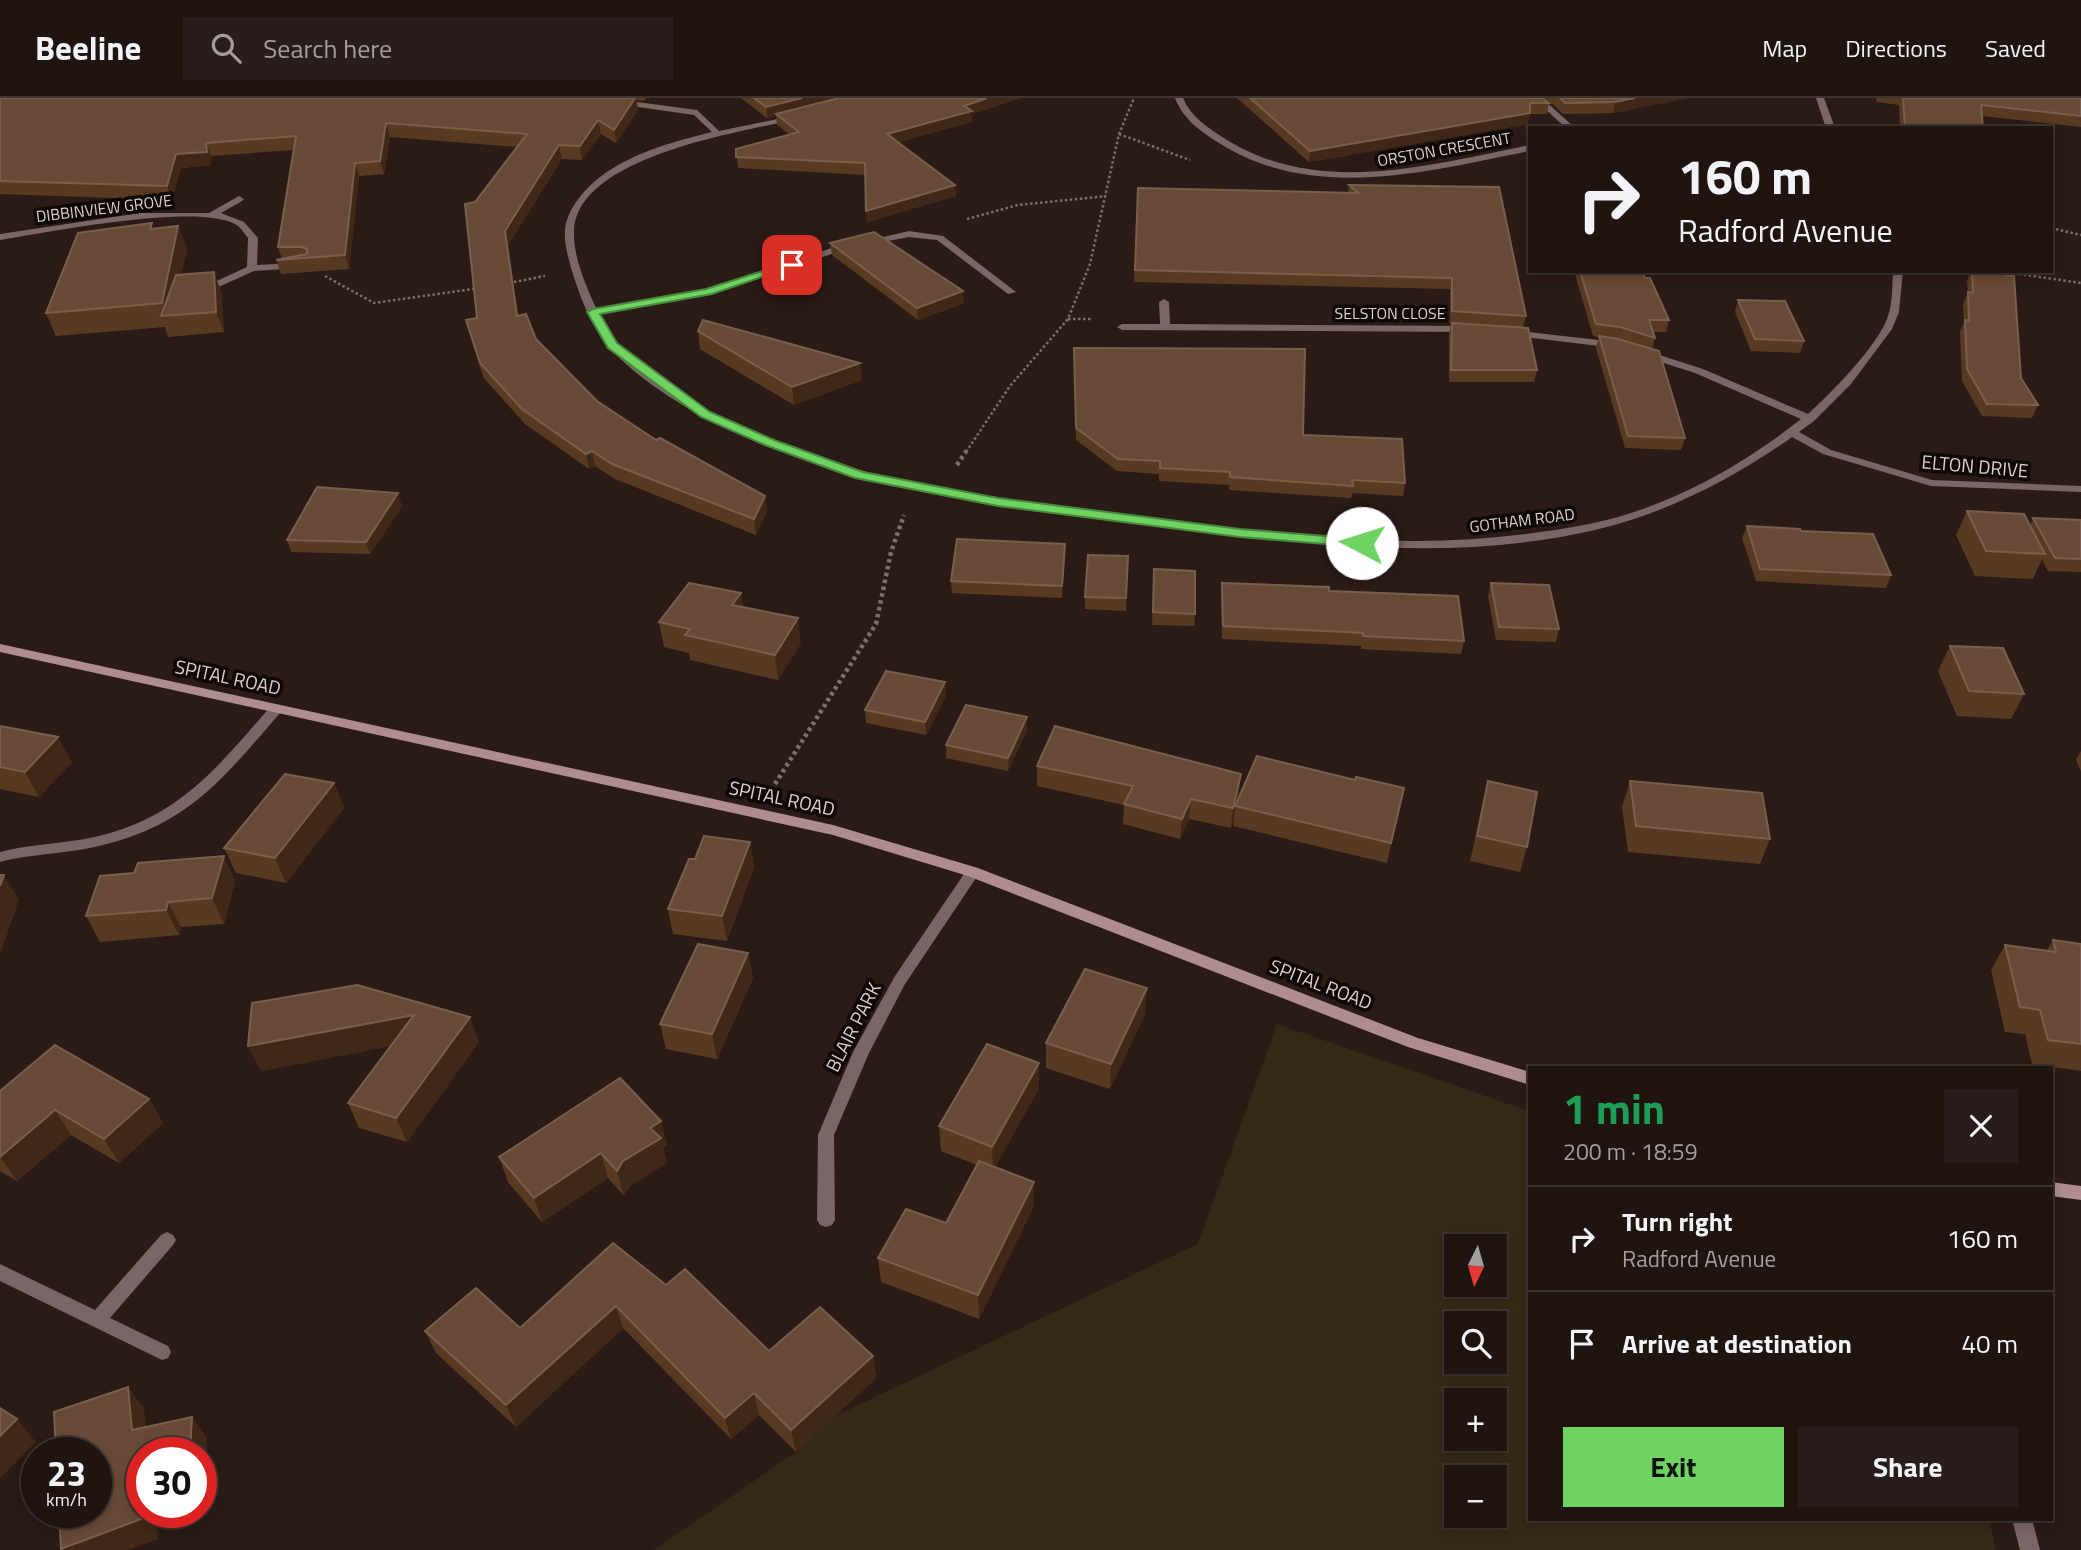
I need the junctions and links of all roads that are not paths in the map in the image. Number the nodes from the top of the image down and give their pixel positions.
1 (589, 98) edge
2 (1179, 98) edge
3 (1537, 98) edge
4 (1820, 98) edge
5 (808, 113) edge
6 (1569, 126) edge
7 (1830, 126) edge
8 (719, 135) junction
9 (1528, 148) edge
10 (239, 199) dead end
11 (212, 215) junction
12 (0, 237) edge
13 (306, 266) edge
14 (252, 268) junction
15 (1898, 273) edge
16 (211, 287) edge
17 (1011, 292) dead end
18 (1164, 302) dead end
19 (593, 312) junction
20 (1122, 327) dead end
21 (1165, 327) junction
22 (1481, 330) edge
23 (1494, 331) edge
24 (1811, 419) junction
25 (1792, 432) junction
26 (2081, 489) edge
27 (0, 648) edge
28 (276, 709) junction
29 (0, 856) edge
30 (973, 872) junction
31 (1528, 1078) edge
32 (2053, 1189) edge
33 (2081, 1194) edge
34 (826, 1220) dead end
35 (167, 1240) dead end
36 (0, 1272) edge
37 (97, 1320) junction
38 (162, 1352) dead end
39 (2023, 1521) edge
40 (2030, 1550) edge

1 - 8 street
2 - 9 street, ORSTON CRESCENT
3 - 6 street
4 - 7 street
5 - 8 street, GOTHAM ROAD
8 - 19 street, GOTHAM ROAD
10 - 11 street, DIBBINVIEW GROVE
11 - 12 street, DIBBINVIEW GROVE
11 - 14 street, DIBBINVIEW GROVE
13 - 14 street
14 - 16 street
15 - 24 street, GOTHAM ROAD
17 - 19 street
18 - 21 street
19 - 25 street, GOTHAM ROAD
20 - 21 street, SELSTON CLOSE
21 - 22 street, SELSTON CLOSE
23 - 24 street
24 - 25 street, GOTHAM ROAD
25 - 26 street, ELTON DRIVE
27 - 28 main road, SPITAL ROAD
28 - 29 street
28 - 30 main road, SPITAL ROAD
30 - 31 main road, SPITAL ROAD
30 - 34 street, BLAIR PARK
32 - 33 main road
35 - 37 street
36 - 37 street
37 - 38 street
39 - 40 street

